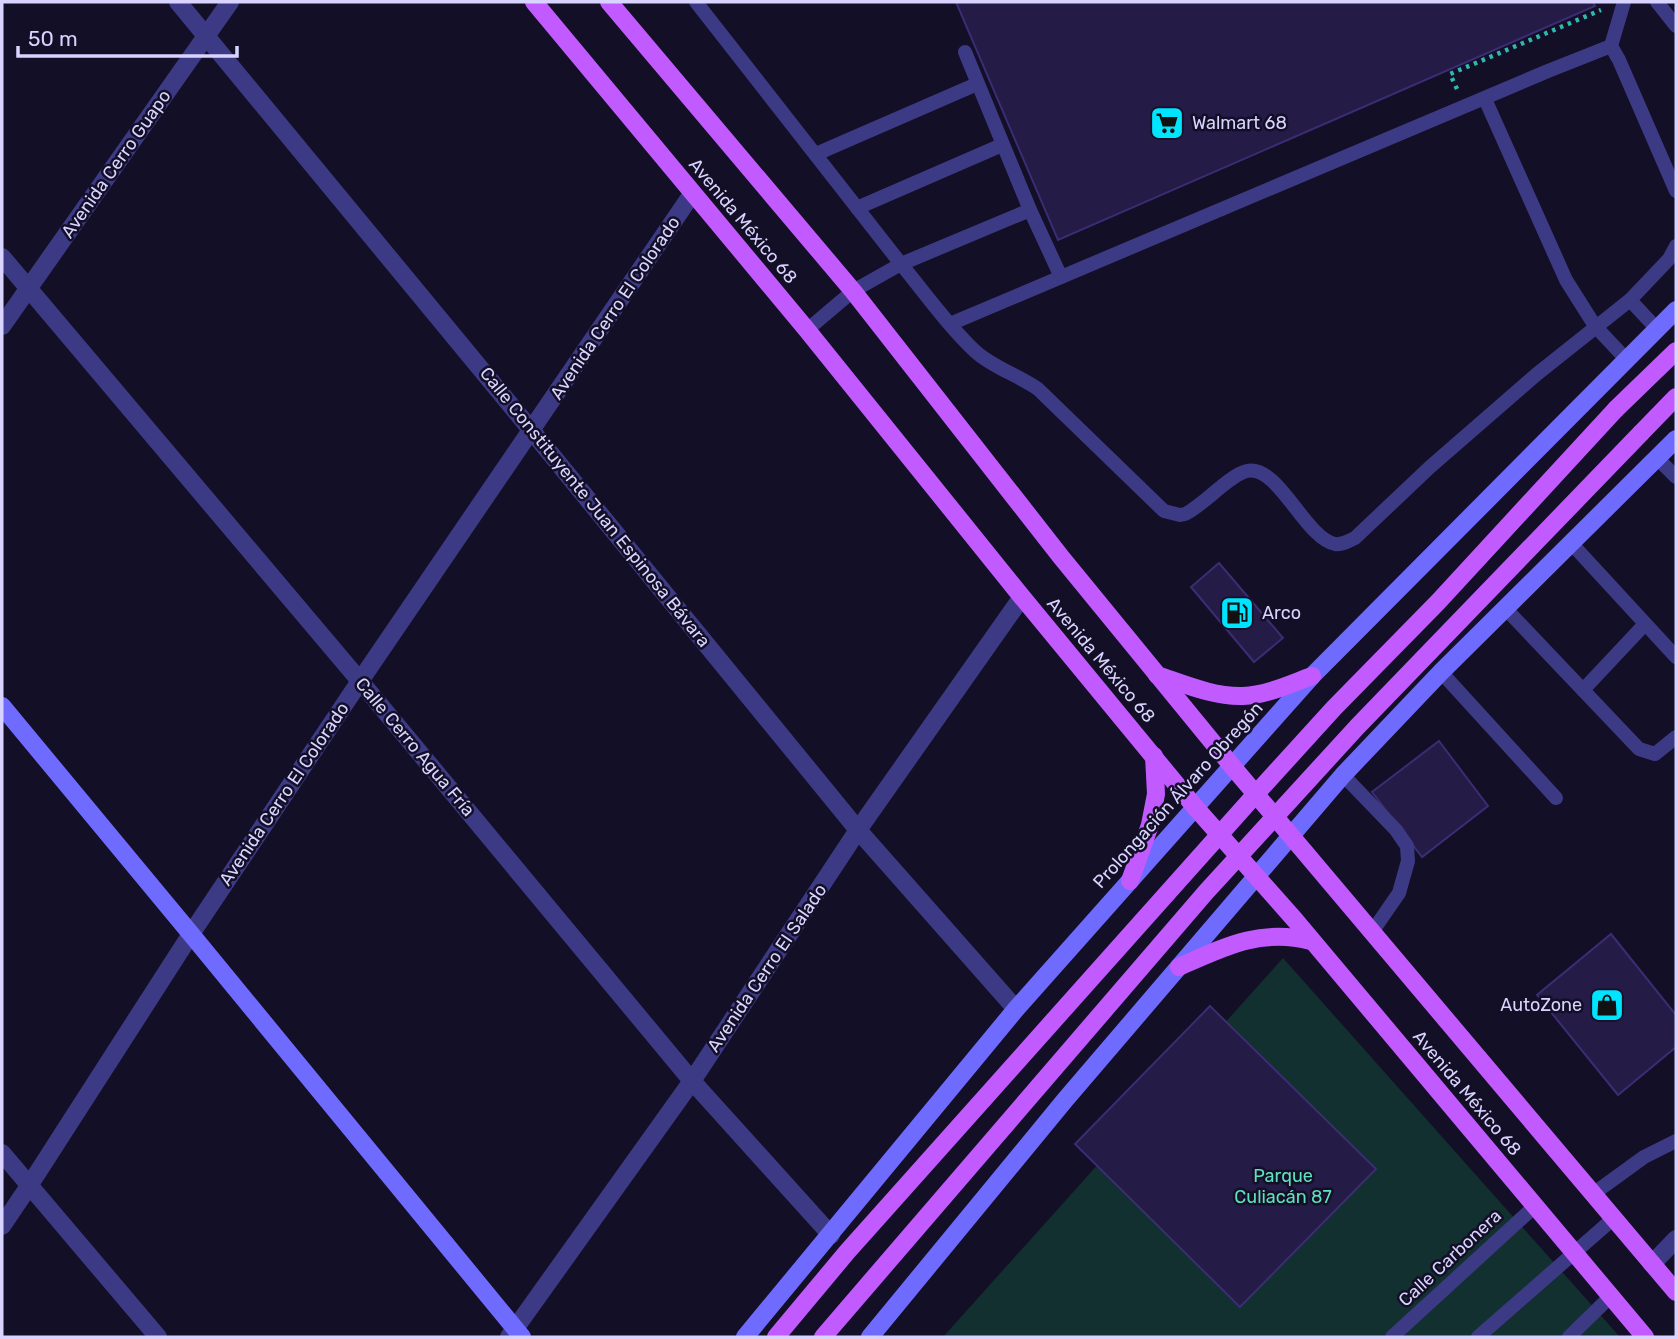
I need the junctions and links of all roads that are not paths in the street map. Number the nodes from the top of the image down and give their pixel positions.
1 (178, 2) edge
2 (230, 2) edge
3 (534, 2) edge
4 (609, 2) edge
5 (697, 2) edge
6 (1623, 2) edge
7 (1657, 2) edge
8 (1676, 26) edge
9 (206, 36) junction
10 (1611, 46) junction
11 (965, 52) dead end
12 (977, 84) junction
13 (1485, 99) junction
14 (1002, 145) junction
15 (816, 154) junction
16 (1676, 191) edge
17 (692, 194) junction
18 (857, 208) junction
19 (1030, 210) junction
20 (1676, 246) edge
21 (2, 257) edge
22 (901, 264) junction
23 (1061, 277) junction
24 (27, 289) junction
25 (853, 291) junction
26 (1630, 300) junction
27 (1676, 310) edge
28 (950, 324) junction
29 (2, 326) edge
30 (1595, 327) junction
31 (1657, 329) junction
32 (807, 330) junction
33 (1676, 351) edge
34 (1626, 359) junction
35 (1676, 397) edge
36 (532, 431) junction
37 (1676, 439) edge
38 (1657, 458) junction
39 (1676, 477) edge
40 (1571, 543) junction
41 (1022, 597) junction
42 (1505, 608) junction
43 (1645, 624) junction
44 (1676, 657) edge
45 (1441, 672) junction
46 (1157, 676) junction
47 (1312, 676) junction
48 (360, 681) junction
49 (1583, 690) junction
50 (2, 706) edge
51 (1676, 737) edge
52 (1154, 756) junction
53 (1232, 766) junction
54 (1343, 775) junction
55 (1556, 798) dead end
56 (1195, 807) junction
57 (858, 830) junction
58 (1291, 835) junction
59 (1255, 877) junction
60 (1130, 881) junction
61 (1372, 932) junction
62 (191, 934) junction
63 (1311, 941) junction
64 (1178, 967) junction
65 (1016, 1009) junction
66 (692, 1081) junction
67 (1676, 1141) edge
68 (2, 1153) edge
69 (29, 1186) junction
70 (1593, 1194) junction
71 (1535, 1207) junction
72 (1614, 1218) junction
73 (2, 1226) edge
74 (831, 1235) junction
75 (1676, 1239) edge
76 (1574, 1253) junction
77 (1652, 1264) junction
78 (1676, 1292) edge
79 (1611, 1296) junction
80 (515, 1334) edge
81 (158, 1337) edge
82 (745, 1337) edge
83 (776, 1337) edge
84 (823, 1337) edge
85 (870, 1337) edge
86 (1392, 1337) edge
87 (1478, 1337) edge
88 (1569, 1337) edge
89 (1645, 1337) edge

1 - 9 street, Calle Constituyente Juan Espinosa Bávara
2 - 9 street, Avenida Cerro Guapo
3 - 17 main road, Avenida México 68
4 - 25 main road, Avenida México 68
5 - 15 lane
6 - 10 lane
7 - 8 lane
9 - 24 street, Avenida Cerro Guapo
9 - 36 street, Calle Constituyente Juan Espinosa Bávara
10 - 13 lane
10 - 16 lane
11 - 12 lane
12 - 14 lane
12 - 15 lane
13 - 23 lane
13 - 30 lane
14 - 18 lane
14 - 19 lane
15 - 18 lane
17 - 32 main road, Avenida México 68
17 - 36 street, Avenida Cerro El Colorado
18 - 22 lane
19 - 22 lane
19 - 23 lane
20 - 26 lane
21 - 24 street, Calle Cerro Agua Fría
22 - 25 lane
22 - 28 lane
23 - 28 lane
24 - 29 street, Avenida Cerro Guapo
24 - 48 street, Calle Cerro Agua Fría
25 - 32 lane
25 - 46 main road, Avenida México 68
26 - 30 lane
26 - 31 lane
27 - 31 main road, Prolongación Álvaro Obregón
28 - 30 lane
30 - 34 lane
31 - 34 main road, Prolongación Álvaro Obregón
32 - 41 main road, Avenida México 68
33 - 83 main road, bridge
34 - 47 main road, Prolongación Álvaro Obregón
35 - 84 main road, bridge
36 - 48 street, Avenida Cerro El Colorado
36 - 57 street, Calle Constituyente Juan Espinosa Bávara
37 - 38 main road
38 - 39 lane
38 - 40 main road
40 - 42 main road
40 - 43 lane
41 - 52 main road, Avenida México 68
41 - 57 street, Avenida Cerro El Salado
42 - 45 main road
42 - 49 lane
43 - 44 lane
43 - 49 lane
45 - 54 main road
45 - 55 lane
46 - 47 main road
46 - 53 main road, Avenida México 68
47 - 53 main road, Prolongación Álvaro Obregón
48 - 62 street, Avenida Cerro El Colorado
48 - 66 street, Calle Cerro Agua Fría
49 - 51 lane
50 - 62 main road
52 - 56 main road, Avenida México 68
52 - 60 main road
53 - 56 main road, Prolongación Álvaro Obregón
53 - 58 main road, Avenida México 68
54 - 58 main road
54 - 61 lane
56 - 59 main road, Avenida México 68
56 - 60 main road, Prolongación Álvaro Obregón
57 - 65 street, Calle Constituyente Juan Espinosa Bávara
57 - 66 street, Avenida Cerro El Salado
58 - 59 main road
58 - 61 main road, Avenida México 68
59 - 63 main road, Avenida México 68
59 - 64 main road
60 - 65 main road, Prolongación Álvaro Obregón
61 - 70 main road, Avenida México 68
62 - 69 street, Avenida Cerro El Colorado
62 - 80 main road
63 - 64 main road
63 - 71 main road, Avenida México 68
64 - 85 main road
65 - 74 main road, Prolongación Álvaro Obregón
66 - 74 street, Calle Cerro Agua Fría
66 - 80 street, Avenida Cerro El Salado
67 - 70 lane
68 - 69 street
69 - 73 street, Avenida Cerro El Colorado
69 - 81 street
70 - 72 main road, Avenida México 68
71 - 76 main road, Avenida México 68
71 - 86 lane, Calle Carbonera
72 - 76 lane
72 - 77 main road, Avenida México 68
74 - 82 main road, Prolongación Álvaro Obregón
75 - 77 street
76 - 79 main road, Avenida México 68
76 - 87 lane
77 - 78 main road, Avenida México 68
79 - 88 lane
79 - 89 main road, Avenida México 68

